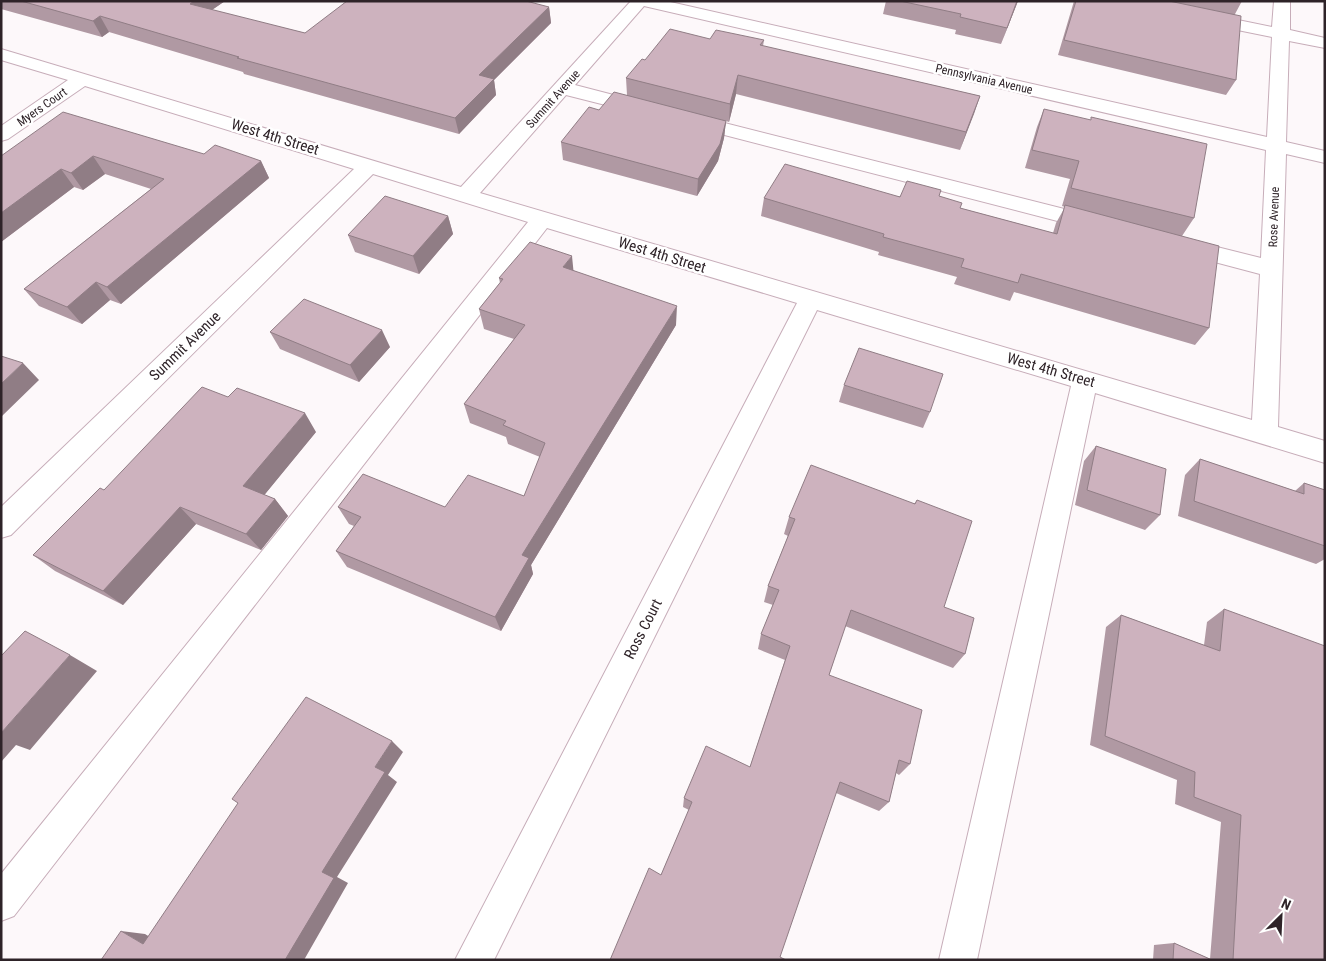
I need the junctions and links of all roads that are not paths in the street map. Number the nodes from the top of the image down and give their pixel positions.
1 (642, 1) edge
2 (1282, 1) edge
3 (1185, 15) edge
4 (1282, 34) junction
5 (1325, 42) edge
6 (1, 54) edge
7 (84, 78) junction
8 (563, 88) junction
9 (1, 135) edge
10 (1277, 146) junction
11 (1325, 157) edge
12 (369, 166) junction
13 (465, 196) junction
14 (542, 219) junction
15 (1118, 230) edge
16 (1166, 242) edge
17 (1272, 269) junction
18 (811, 299) junction
19 (1085, 380) junction
20 (1265, 433) junction
21 (1325, 452) edge
22 (1, 526) edge
23 (1, 903) edge
24 (474, 960) edge
25 (958, 960) edge

1 - 8 street, Summit Avenue
1 - 10 street, Pennsylvania Avenue
2 - 4 street, Rose Avenue
3 - 4 street
4 - 5 street
4 - 10 street, Rose Avenue
6 - 7 street, West 4th Street
7 - 9 street, Myers Court
7 - 12 street, West 4th Street
8 - 13 street, Summit Avenue
8 - 15 street
10 - 11 street, Pennsylvania Avenue
10 - 17 street, Rose Avenue
12 - 13 street, West 4th Street
12 - 22 street, Summit Avenue
13 - 14 street, West 4th Street
14 - 18 street, West 4th Street
14 - 23 street
16 - 17 street
17 - 20 street, Rose Avenue
18 - 19 street, West 4th Street
18 - 24 street, Ross Court
19 - 20 street, West 4th Street
19 - 25 street
20 - 21 street, West 4th Street

